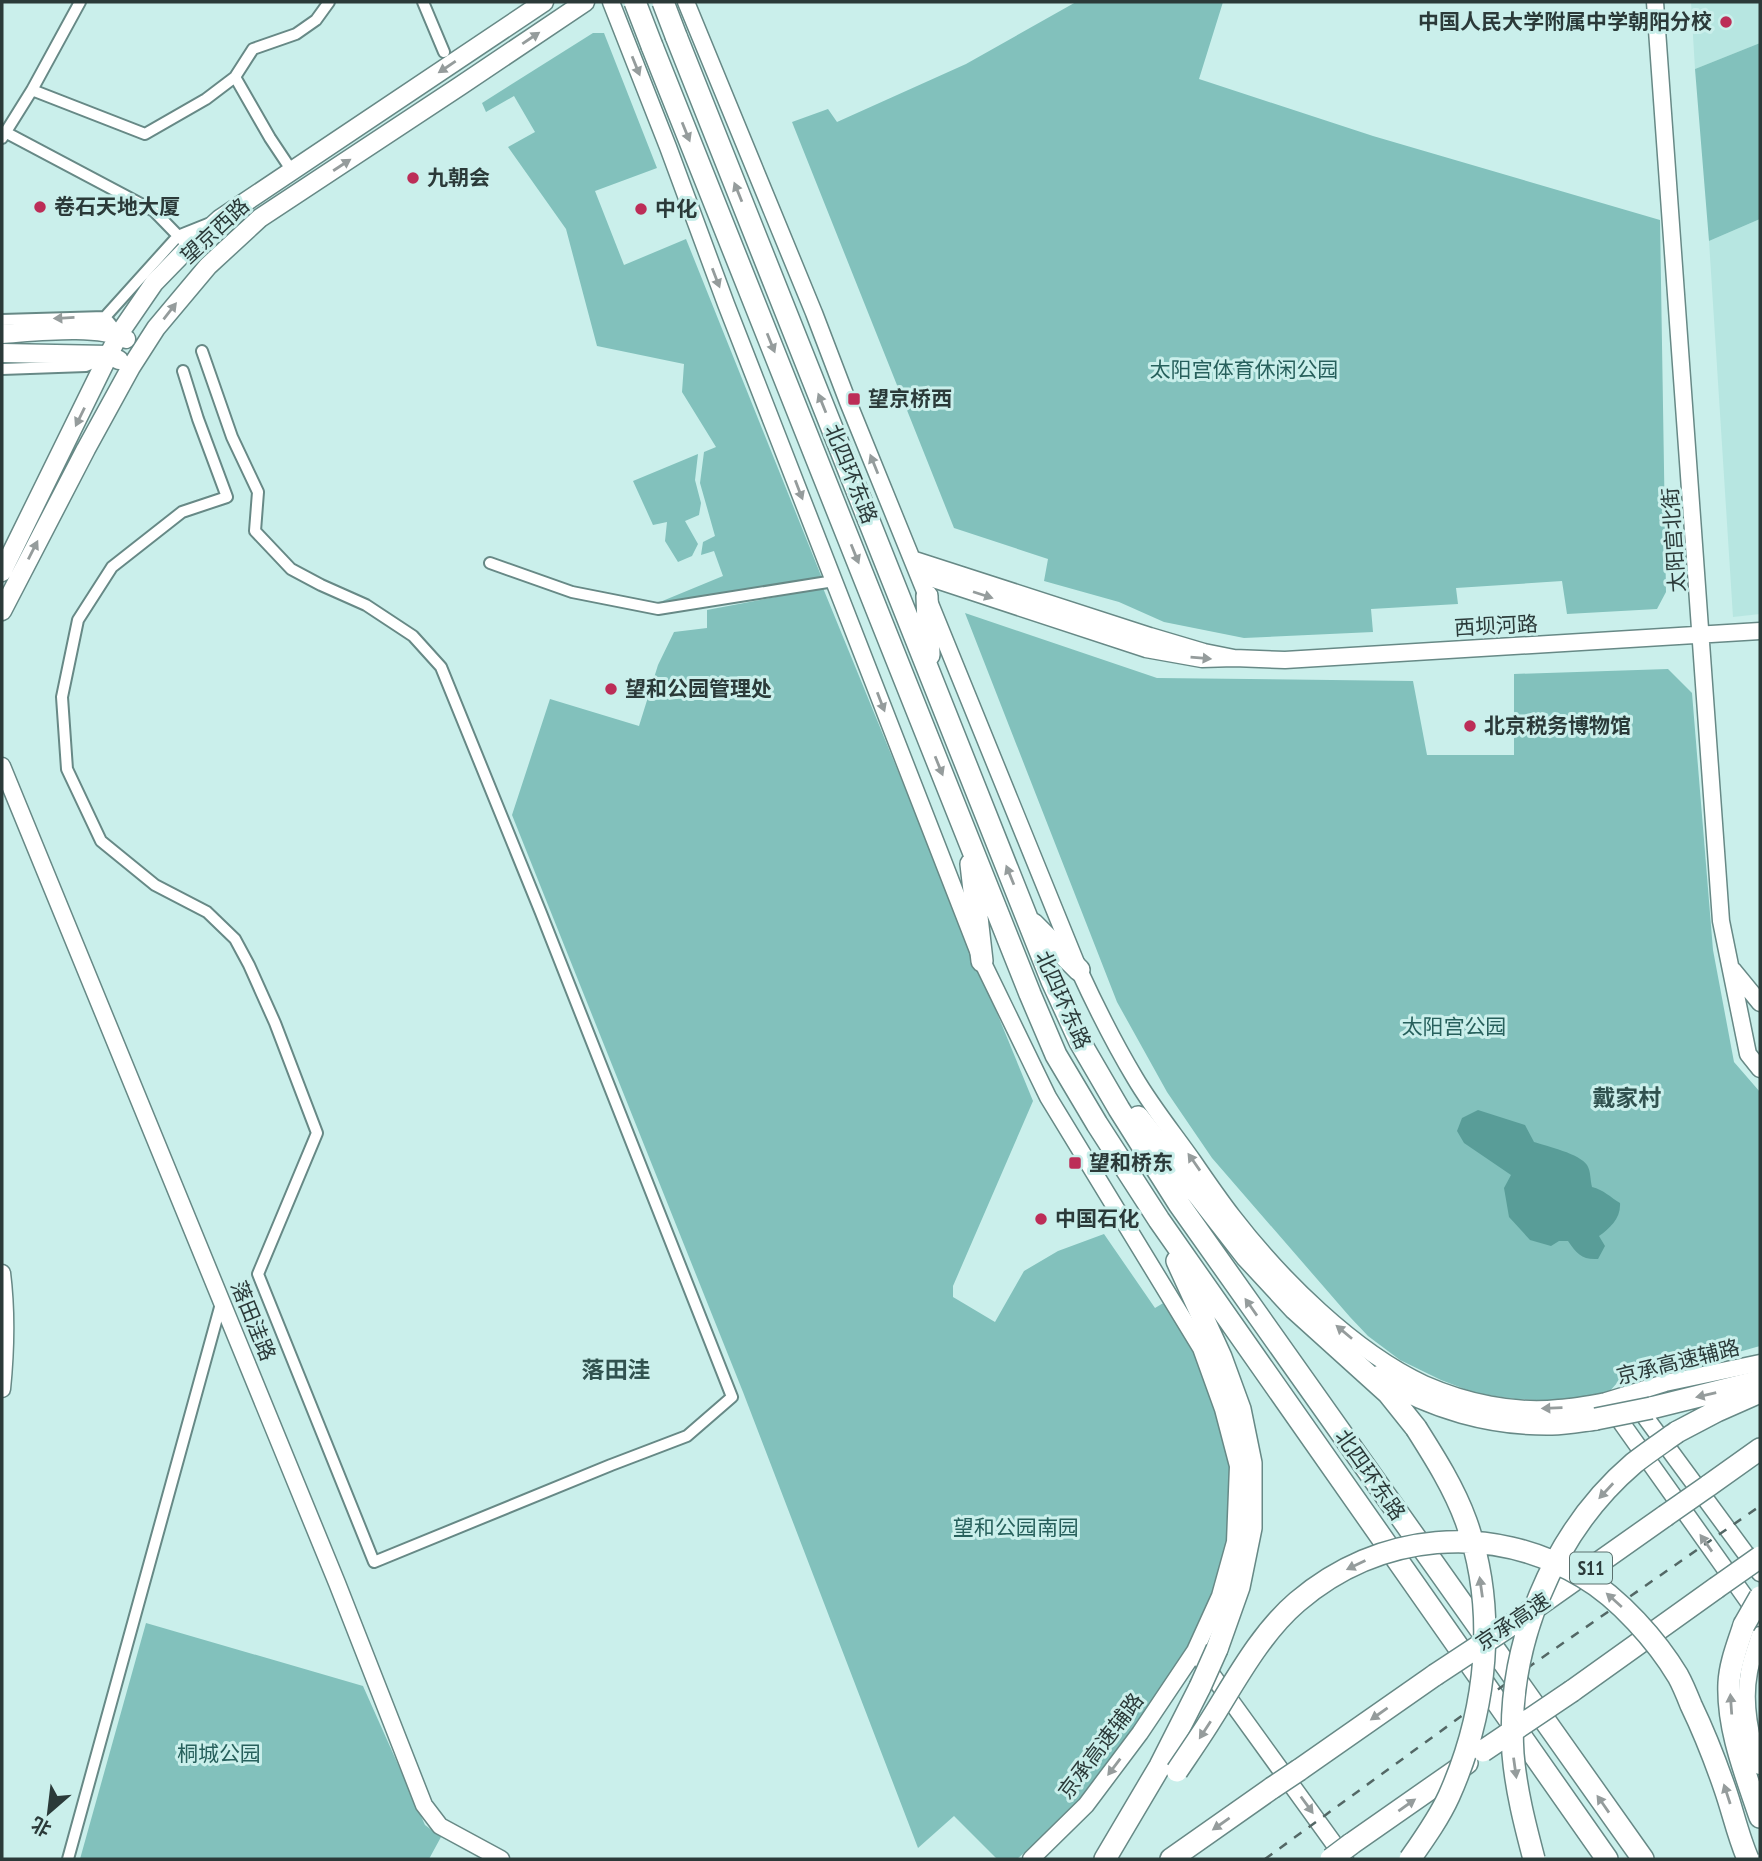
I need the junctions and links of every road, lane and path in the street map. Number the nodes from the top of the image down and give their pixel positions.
1 (80, 2) edge
2 (330, 2) edge
3 (423, 2) edge
4 (544, 2) edge
5 (585, 2) edge
6 (611, 2) edge
7 (635, 2) edge
8 (663, 2) edge
9 (686, 2) edge
10 (1655, 2) edge
11 (621, 28) junction
12 (444, 52) dead end
13 (236, 77) junction
14 (32, 90) junction
15 (3, 135) edge
16 (292, 171) junction
17 (183, 241) junction
18 (105, 317) junction
19 (2, 320) edge
20 (86, 331) junction
21 (2, 334) edge
22 (119, 334) junction
23 (143, 348) junction
24 (202, 351) dead end
25 (2, 353) edge
26 (109, 355) junction
27 (131, 367) junction
28 (2, 369) edge
29 (183, 371) dead end
30 (490, 562) dead end
31 (915, 566) junction
32 (2, 572) edge
33 (834, 581) junction
34 (927, 596) junction
35 (2, 611) edge
36 (1760, 631) edge
37 (1702, 635) junction
38 (929, 671) junction
39 (2, 766) edge
40 (968, 838) junction
41 (1027, 917) junction
42 (982, 961) junction
43 (1730, 967) junction
44 (1079, 970) junction
45 (1760, 1003) edge
46 (1080, 1042) junction
47 (1760, 1069) edge
48 (1159, 1220) junction
49 (2, 1273) edge
50 (222, 1300) junction
51 (1350, 1357) junction
52 (1760, 1363) edge
53 (1760, 1381) edge
54 (2, 1389) edge
55 (1760, 1392) edge
56 (1629, 1395) junction
57 (1601, 1410) junction
58 (1760, 1449) edge
59 (1760, 1558) edge
60 (1760, 1573) edge
61 (1760, 1597) edge
62 (1755, 1626) edge
63 (1195, 1651) junction
64 (1478, 1755) junction
65 (1760, 1766) edge
66 (1760, 1817) edge
67 (1349, 1852) edge
68 (1106, 1858) edge
69 (68, 1859) edge
70 (501, 1859) edge
71 (1031, 1859) edge
72 (1171, 1859) edge
73 (1331, 1859) edge
74 (1412, 1859) edge
75 (1534, 1859) edge
76 (1607, 1859) edge
77 (1643, 1859) edge
78 (1748, 1859) edge

1 - 14 street
2 - 13 street
3 - 12 street
4 -> 16 main road, 望京西路
23 -> 5 main road, 望京西路
6 - 11 street
7 -> 40 highway, 北四环东路, bridge
38 -> 8 highway, 北四环东路, bridge
9 - 11 street
31 -> 9 street, 北四环东路
10 - 37 street, 太阳宫北街
11 -> 33 street
13 - 14 street
13 - 16 street
14 - 15 street
15 - 17 street
16 - 17 main road, 望京西路
17 - 18 street
17 - 22 main road, 望京西路
18 -> 19 street
18 - 20 street
18 - 22 street
20 - 21 main road
20 - 22 main road
22 - 23 main road
22 - 26 main road, 望京西路
23 - 27 main road, 望京西路
24 - 29 street
25 - 26 main road
26 - 27 main road
26 - 28 street
26 -> 32 main road, 望京西路
35 -> 27 main road, 望京西路
30 - 33 street
31 - 34 street, 北四环东路
31 - 37 street, 西坝河路
33 -> 42 street
34 - 38 highway
34 - 44 street, 北四环东路
36 - 37 street, 西坝河路
37 - 43 street, 太阳宫北街
41 -> 38 highway, 北四环东路
39 - 50 street, 落田洼路
40 - 42 highway
40 - 48 highway, 北四环东路
41 - 44 highway
41 - 46 highway, 北四环东路
42 - 63 street
43 - 45 street
43 - 47 street, 太阳宫北街
57 -> 44 street, 北四环东路
46 - 51 highway
77 -> 46 highway, 北四环东路
48 - 68 highway, bridge
48 - 76 highway, 北四环东路
49 - 54 street
50 - 69 street
50 - 70 street, 落田洼路
51 - 57 highway
74 -> 51 highway, bridge
52 - 56 street, 京承高速辅路
53 -> 57 highway, bridge
55 -> 75 highway, bridge
56 - 57 street, 京承高速辅路
56 - 60 street
62 -> 57 street
58 -> 72 highway, 京承高速 / S11, bridge
59 - 64 highway, bridge
61 - 62 highway, bridge
62 - 65 street
66 -> 62 highway
63 -> 67 street
63 -> 71 street, 京承高速辅路
67 -> 64 highway
64 - 74 highway
67 - 73 highway, bridge
78 -> 68 highway, bridge

